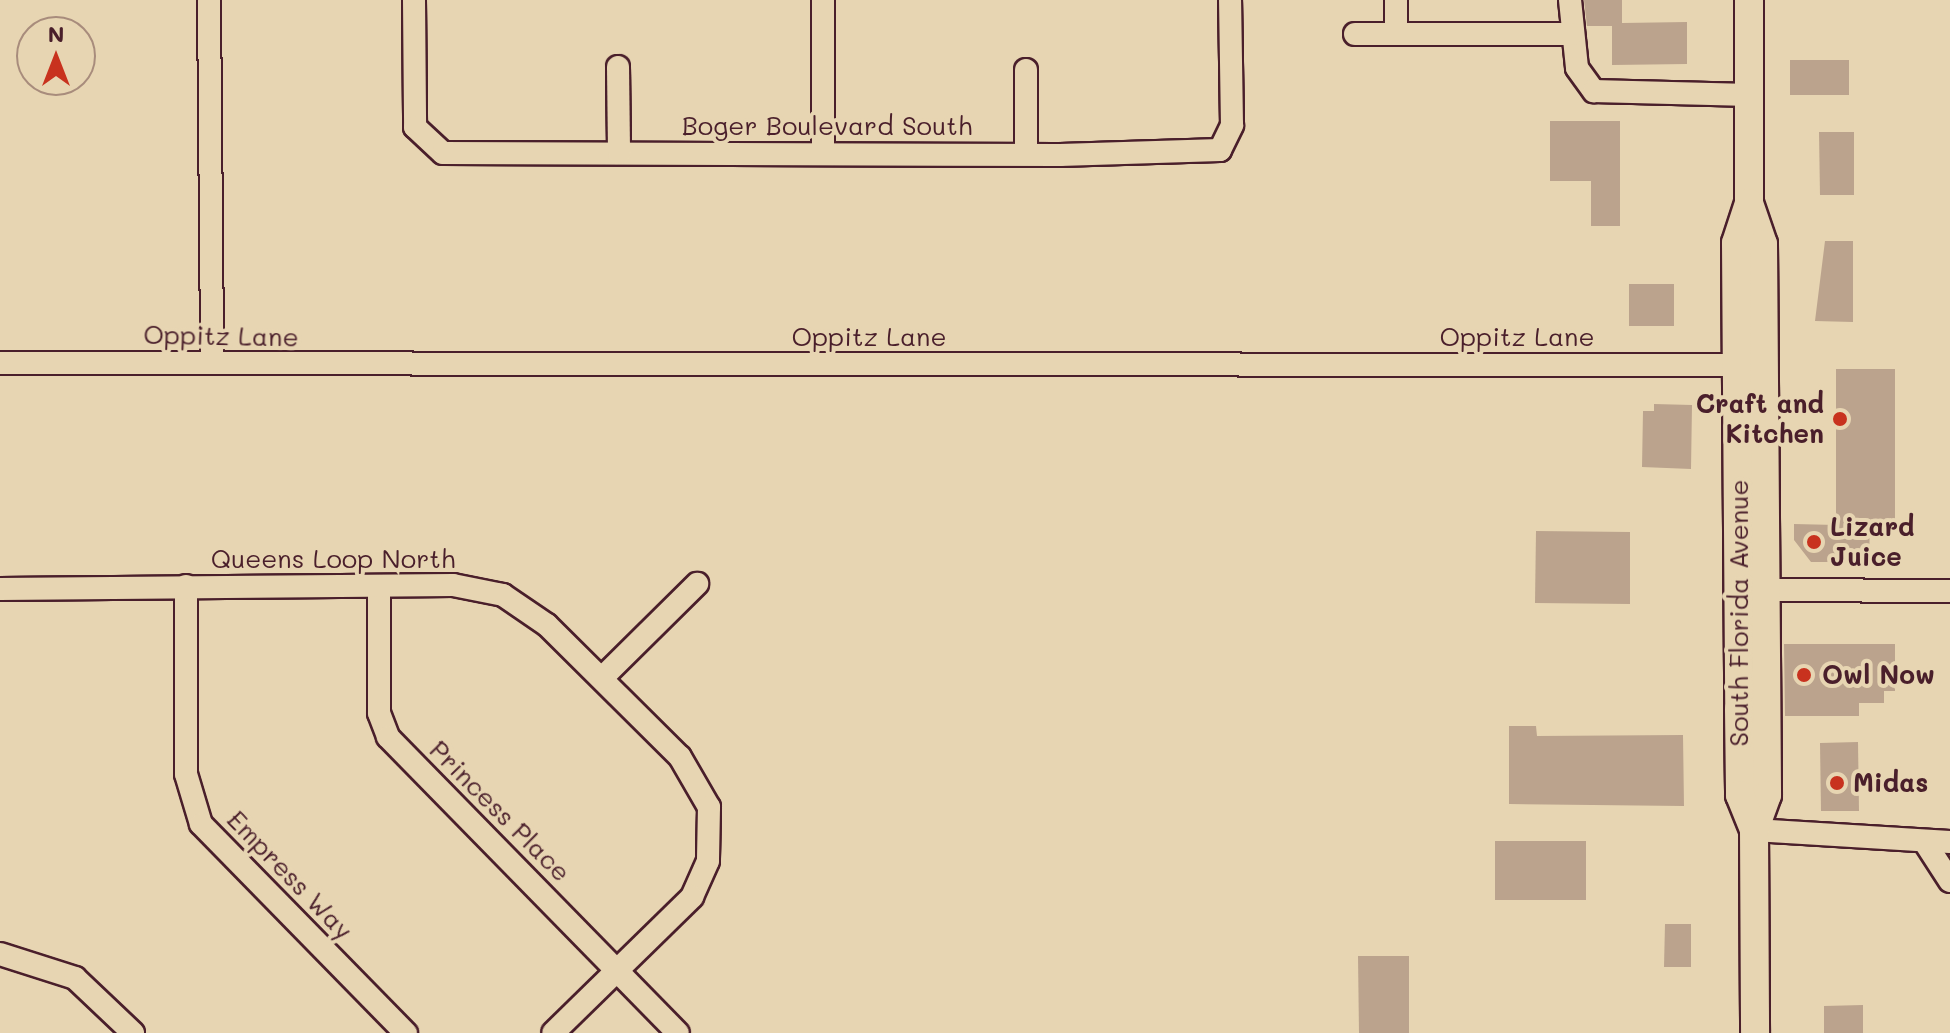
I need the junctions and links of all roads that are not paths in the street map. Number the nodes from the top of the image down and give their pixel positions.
1 (209, 0) edge
2 (414, 0) edge
3 (823, 0) edge
4 (1230, 0) edge
5 (1396, 0) edge
6 (1570, 0) edge
7 (1749, 0) edge
8 (1355, 34) dead end
9 (1396, 34) junction
10 (1572, 34) junction
11 (618, 67) dead end
12 (1026, 70) dead end
13 (1749, 95) junction
14 (619, 153) junction
15 (823, 154) junction
16 (1026, 154) junction
17 (1749, 203) junction
18 (0, 363) edge
19 (212, 363) junction
20 (1738, 365) junction
21 (1765, 444) junction
22 (697, 584) dead end
23 (186, 586) junction
24 (379, 586) junction
25 (0, 589) edge
26 (1766, 590) junction
27 (1950, 591) edge
28 (602, 678) junction
29 (1754, 830) junction
30 (1950, 842) edge
31 (1926, 844) junction
32 (1950, 881) edge
33 (0, 954) edge
34 (616, 969) junction
35 (133, 1033) edge
36 (406, 1033) edge
37 (553, 1033) edge
38 (678, 1033) edge
39 (1755, 1033) edge

1 - 19 street
2 - 14 street, Boger Boulevard South
3 - 15 street
4 - 16 street, Boger Boulevard South
5 - 9 street
6 - 10 street
7 - 13 main road, South Florida Avenue
8 - 9 street
9 - 10 street
10 - 13 street
11 - 14 street
12 - 16 street
13 - 17 main road, South Florida Avenue
14 - 15 street, Boger Boulevard South
15 - 16 street, Boger Boulevard South
17 - 20 main road, South Florida Avenue
17 - 21 main road, South Florida Avenue
18 - 19 street, Oppitz Lane
19 - 20 street, Oppitz Lane
20 - 21 main road
20 - 29 main road, South Florida Avenue
21 - 26 main road, South Florida Avenue
22 - 28 street
23 - 24 street, Queens Loop North
23 - 25 street, Queens Loop North
23 - 36 street, Empress Way
24 - 28 street, Queens Loop North
24 - 34 street, Princess Place
26 - 27 street
26 - 29 main road, South Florida Avenue
28 - 34 street, Queens Loop North
29 - 31 street
29 - 39 main road, South Florida Avenue
30 - 31 street
31 - 32 street
33 - 35 street
34 - 37 street, Queens Loop North
34 - 38 street, Princess Place

